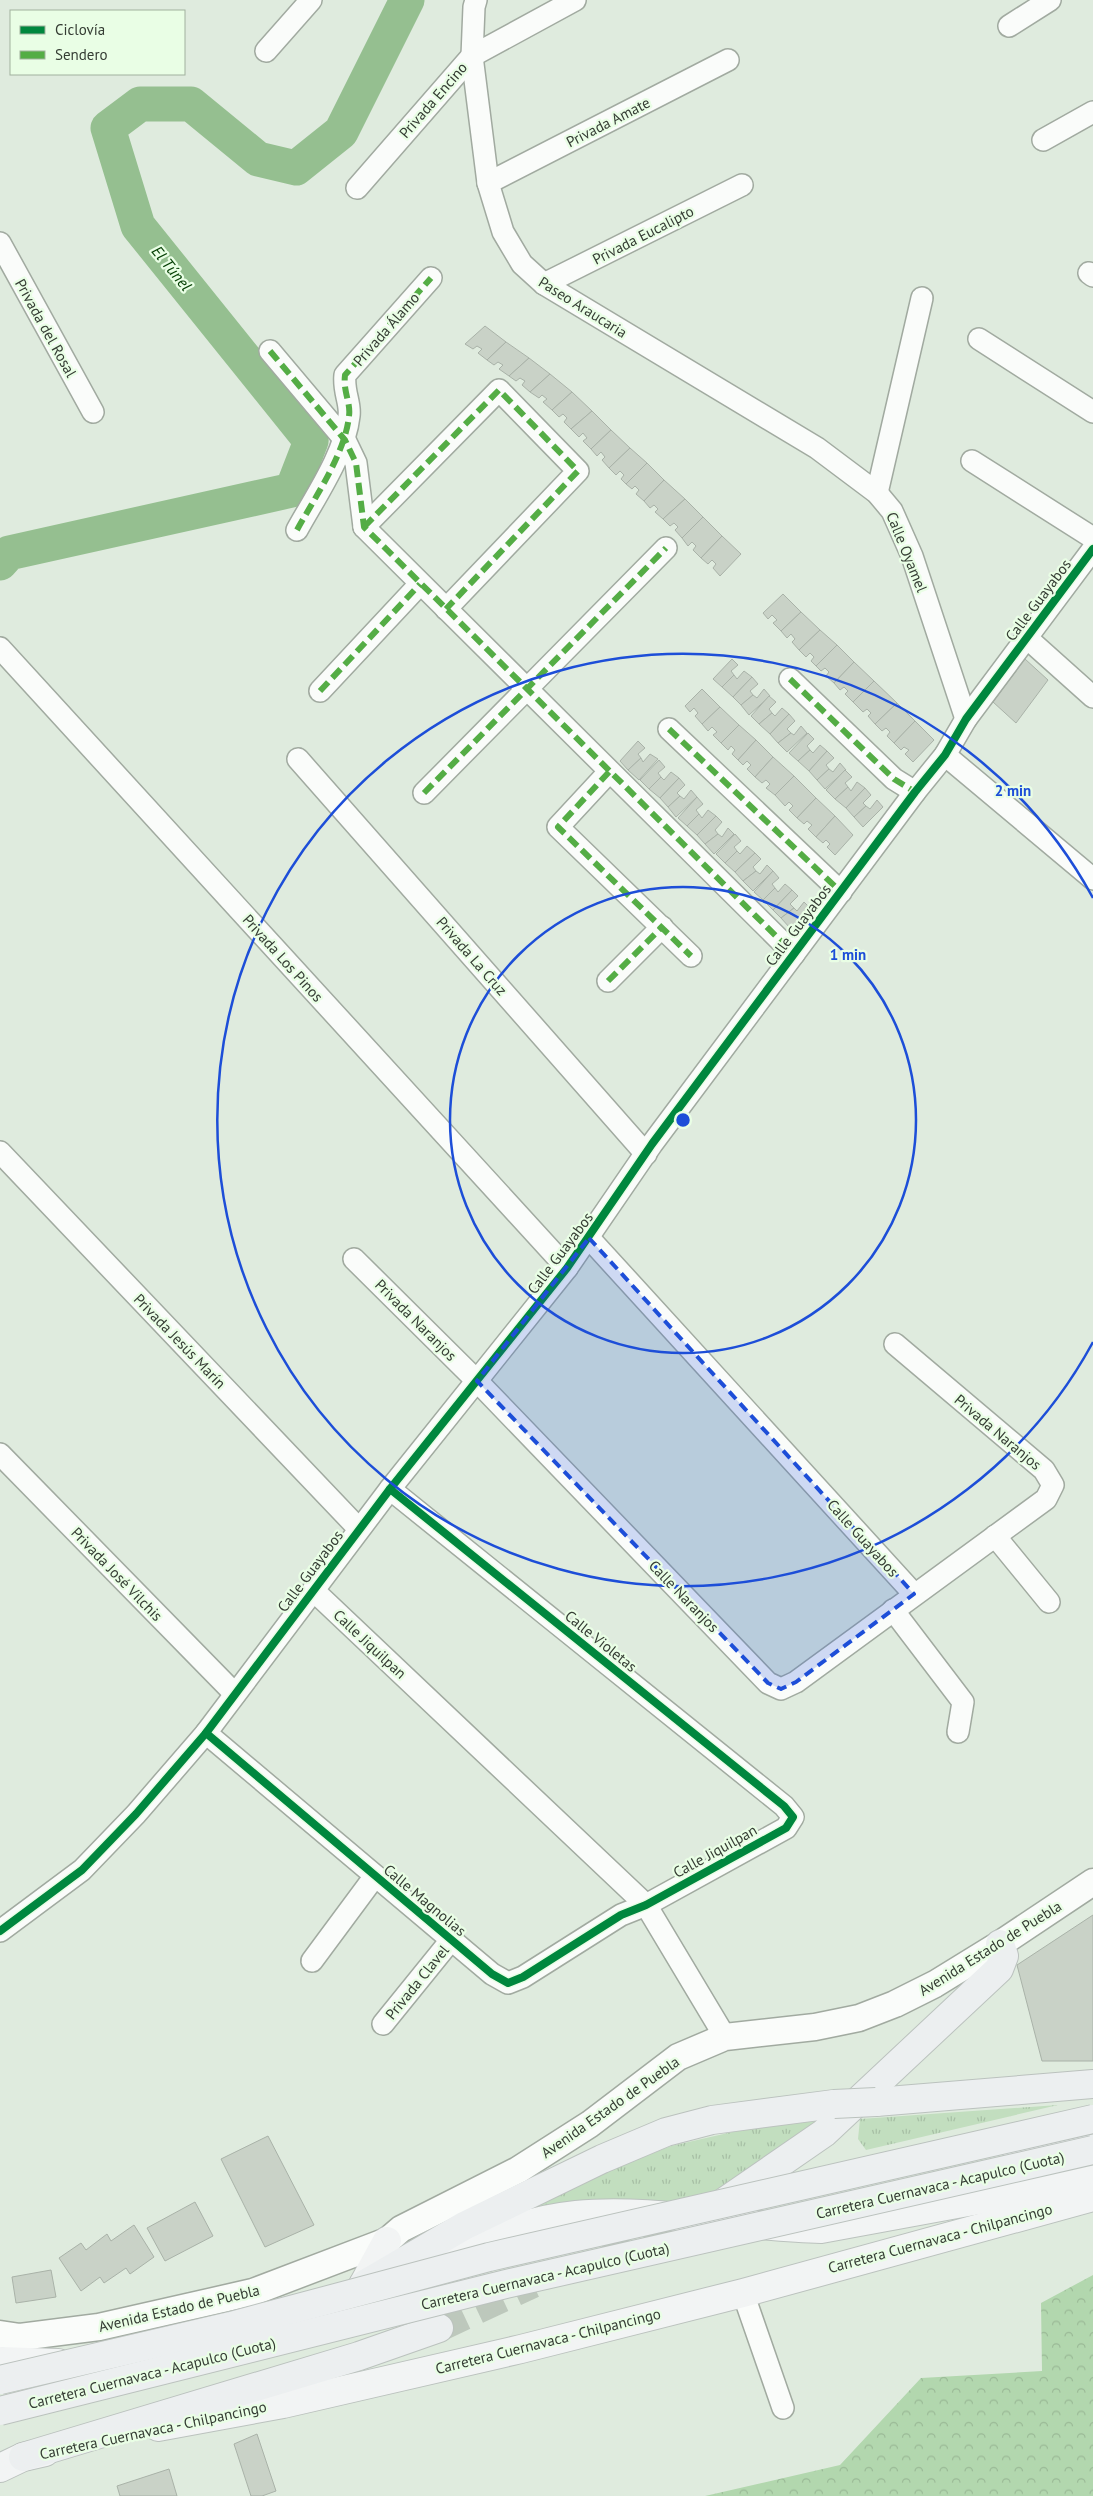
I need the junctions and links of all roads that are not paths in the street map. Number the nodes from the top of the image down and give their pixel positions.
1 (311, 0) edge
2 (476, 0) edge
3 (575, 0) edge
4 (1050, 0) edge
5 (1008, 26) dead end
6 (266, 51) dead end
7 (472, 56) junction
8 (728, 60) dead end
9 (1093, 112) edge
10 (1043, 140) dead end
11 (488, 183) junction
12 (742, 185) dead end
13 (357, 188) dead end
14 (0, 243) edge
15 (431, 278) dead end
16 (544, 284) junction
17 (922, 298) dead end
18 (979, 339) dead end
19 (270, 351) dead end
20 (93, 412) dead end
21 (1093, 412) edge
22 (345, 440) junction
23 (972, 461) dead end
24 (877, 493) junction
25 (364, 527) junction
26 (297, 530) dead end
27 (1093, 538) edge
28 (666, 548) dead end
29 (1093, 549) edge
30 (420, 584) junction
31 (446, 609) junction
32 (1027, 638) junction
33 (0, 648) edge
34 (790, 679) dead end
35 (527, 689) junction
36 (320, 691) dead end
37 (1093, 697) edge
38 (966, 718) junction
39 (669, 729) dead end
40 (945, 755) junction
41 (298, 758) dead end
42 (609, 772) junction
43 (915, 792) junction
44 (424, 793) dead end
45 (1093, 879) edge
46 (841, 892) junction
47 (662, 927) junction
48 (794, 954) junction
49 (691, 956) dead end
50 (608, 981) dead end
51 (0, 1152) edge
52 (646, 1154) junction
53 (589, 1238) junction
54 (354, 1259) dead end
55 (567, 1268) junction
56 (895, 1344) dead end
57 (477, 1381) junction
58 (0, 1454) edge
59 (390, 1488) junction
60 (359, 1529) junction
61 (995, 1536) junction
62 (313, 1590) junction
63 (914, 1594) junction
64 (1049, 1602) dead end
65 (893, 1610) junction
66 (235, 1694) junction
67 (958, 1732) dead end
68 (206, 1733) junction
69 (793, 1817) joint
70 (376, 1876) junction
71 (1093, 1882) edge
72 (646, 1905) junction
73 (0, 1931) edge
74 (451, 1940) junction
75 (1000, 1944) junction
76 (312, 1961) dead end
77 (383, 2024) dead end
78 (725, 2037) junction
79 (1093, 2084) edge
80 (1093, 2119) edge
81 (1093, 2138) edge
82 (1093, 2150) edge
83 (1093, 2179) edge
84 (1093, 2197) edge
85 (387, 2241) junction
86 (363, 2285) junction
87 (743, 2293) junction
88 (439, 2328) tunnel mouth
89 (0, 2334) edge
90 (7, 2360) edge
91 (0, 2380) edge
92 (783, 2408) dead end
93 (0, 2411) edge
94 (8, 2463) edge

1 - 6 street
2 - 7 street, Paseo Araucaria
3 - 7 street, Privada Encino
4 - 5 street
7 - 11 street, Paseo Araucaria
7 - 13 street, Privada Encino
8 - 11 street, Privada Amate
9 - 10 street
11 - 16 street, Paseo Araucaria
12 - 16 street, Privada Eucalipto
14 - 20 street, Privada del Rosal
15 - 22 street, Privada Álamo
16 - 24 street, Paseo Araucaria
17 - 24 street
18 - 21 street
19 - 22 street
22 - 25 street
22 - 26 street, Privada Álamo
23 - 27 street
24 - 38 street, Calle Oyamel
25 - 30 street
25 - 31 street
28 - 35 street
29 - 32 street, Calle Guayabos
30 - 31 street
30 - 36 street
31 - 35 street
32 - 37 street
32 - 38 street, Calle Guayabos
33 - 55 street, Privada Los Pinos
34 - 43 street
35 - 42 street
35 - 44 street
38 - 40 street, Calle Guayabos
39 - 46 street
40 - 43 street, Calle Guayabos
40 - 45 street
41 - 52 street, Privada La Cruz
42 - 47 street
42 - 48 street
43 - 46 street, Calle Guayabos
46 - 48 street, Calle Guayabos
47 - 49 street
47 - 50 street
48 - 52 street, Calle Guayabos
51 - 60 street, Privada Jesús Marín
52 - 53 street, Calle Guayabos
53 - 55 street, Calle Guayabos
53 - 63 street, Calle Guayabos
54 - 57 street, Privada Naranjos
55 - 57 street, Calle Guayabos
56 - 61 street, Privada Naranjos
57 - 59 street, Calle Guayabos
57 - 65 street, Calle Naranjos
58 - 66 street, Privada José Vilchis
59 - 60 street, Calle Guayabos
59 - 69 street, Calle Violetas
60 - 62 street, Calle Guayabos
61 - 63 street, Privada Naranjos
61 - 64 street
62 - 66 street, Calle Guayabos
62 - 72 street, Calle Jiquilpan
63 - 65 street, Calle Naranjos
65 - 67 street
66 - 68 street, Calle Guayabos
68 - 70 street, Calle Magnolias
68 - 73 street, Calle Guayabos
69 - 72 street, Calle Jiquilpan
70 - 74 street, Calle Magnolias
70 - 76 street
71 - 75 street, Avenida Estado de Puebla
72 - 74 street, Calle Magnolias
72 - 78 street, Calle Jiquilpan
74 - 77 street, Privada Clavel
75 - 78 street, Avenida Estado de Puebla
75 - 81 highway
78 - 85 street, Avenida Estado de Puebla
79 - 86 highway, bridge
80 - 91 highway, Carretera Cuernavaca - Acapulco (Cuota), bridge
82 - 93 highway, Carretera Cuernavaca - Acapulco (Cuota), bridge
83 - 86 main road, Carretera Cuernavaca - Chilpancingo
84 - 87 main road, Carretera Cuernavaca - Chilpancingo
85 - 86 main road
85 - 89 street, Avenida Estado de Puebla
86 - 90 main road, Carretera Cuernavaca - Chilpancingo
87 - 92 street
87 - 94 main road, Carretera Cuernavaca - Chilpancingo
88 - 94 highway

